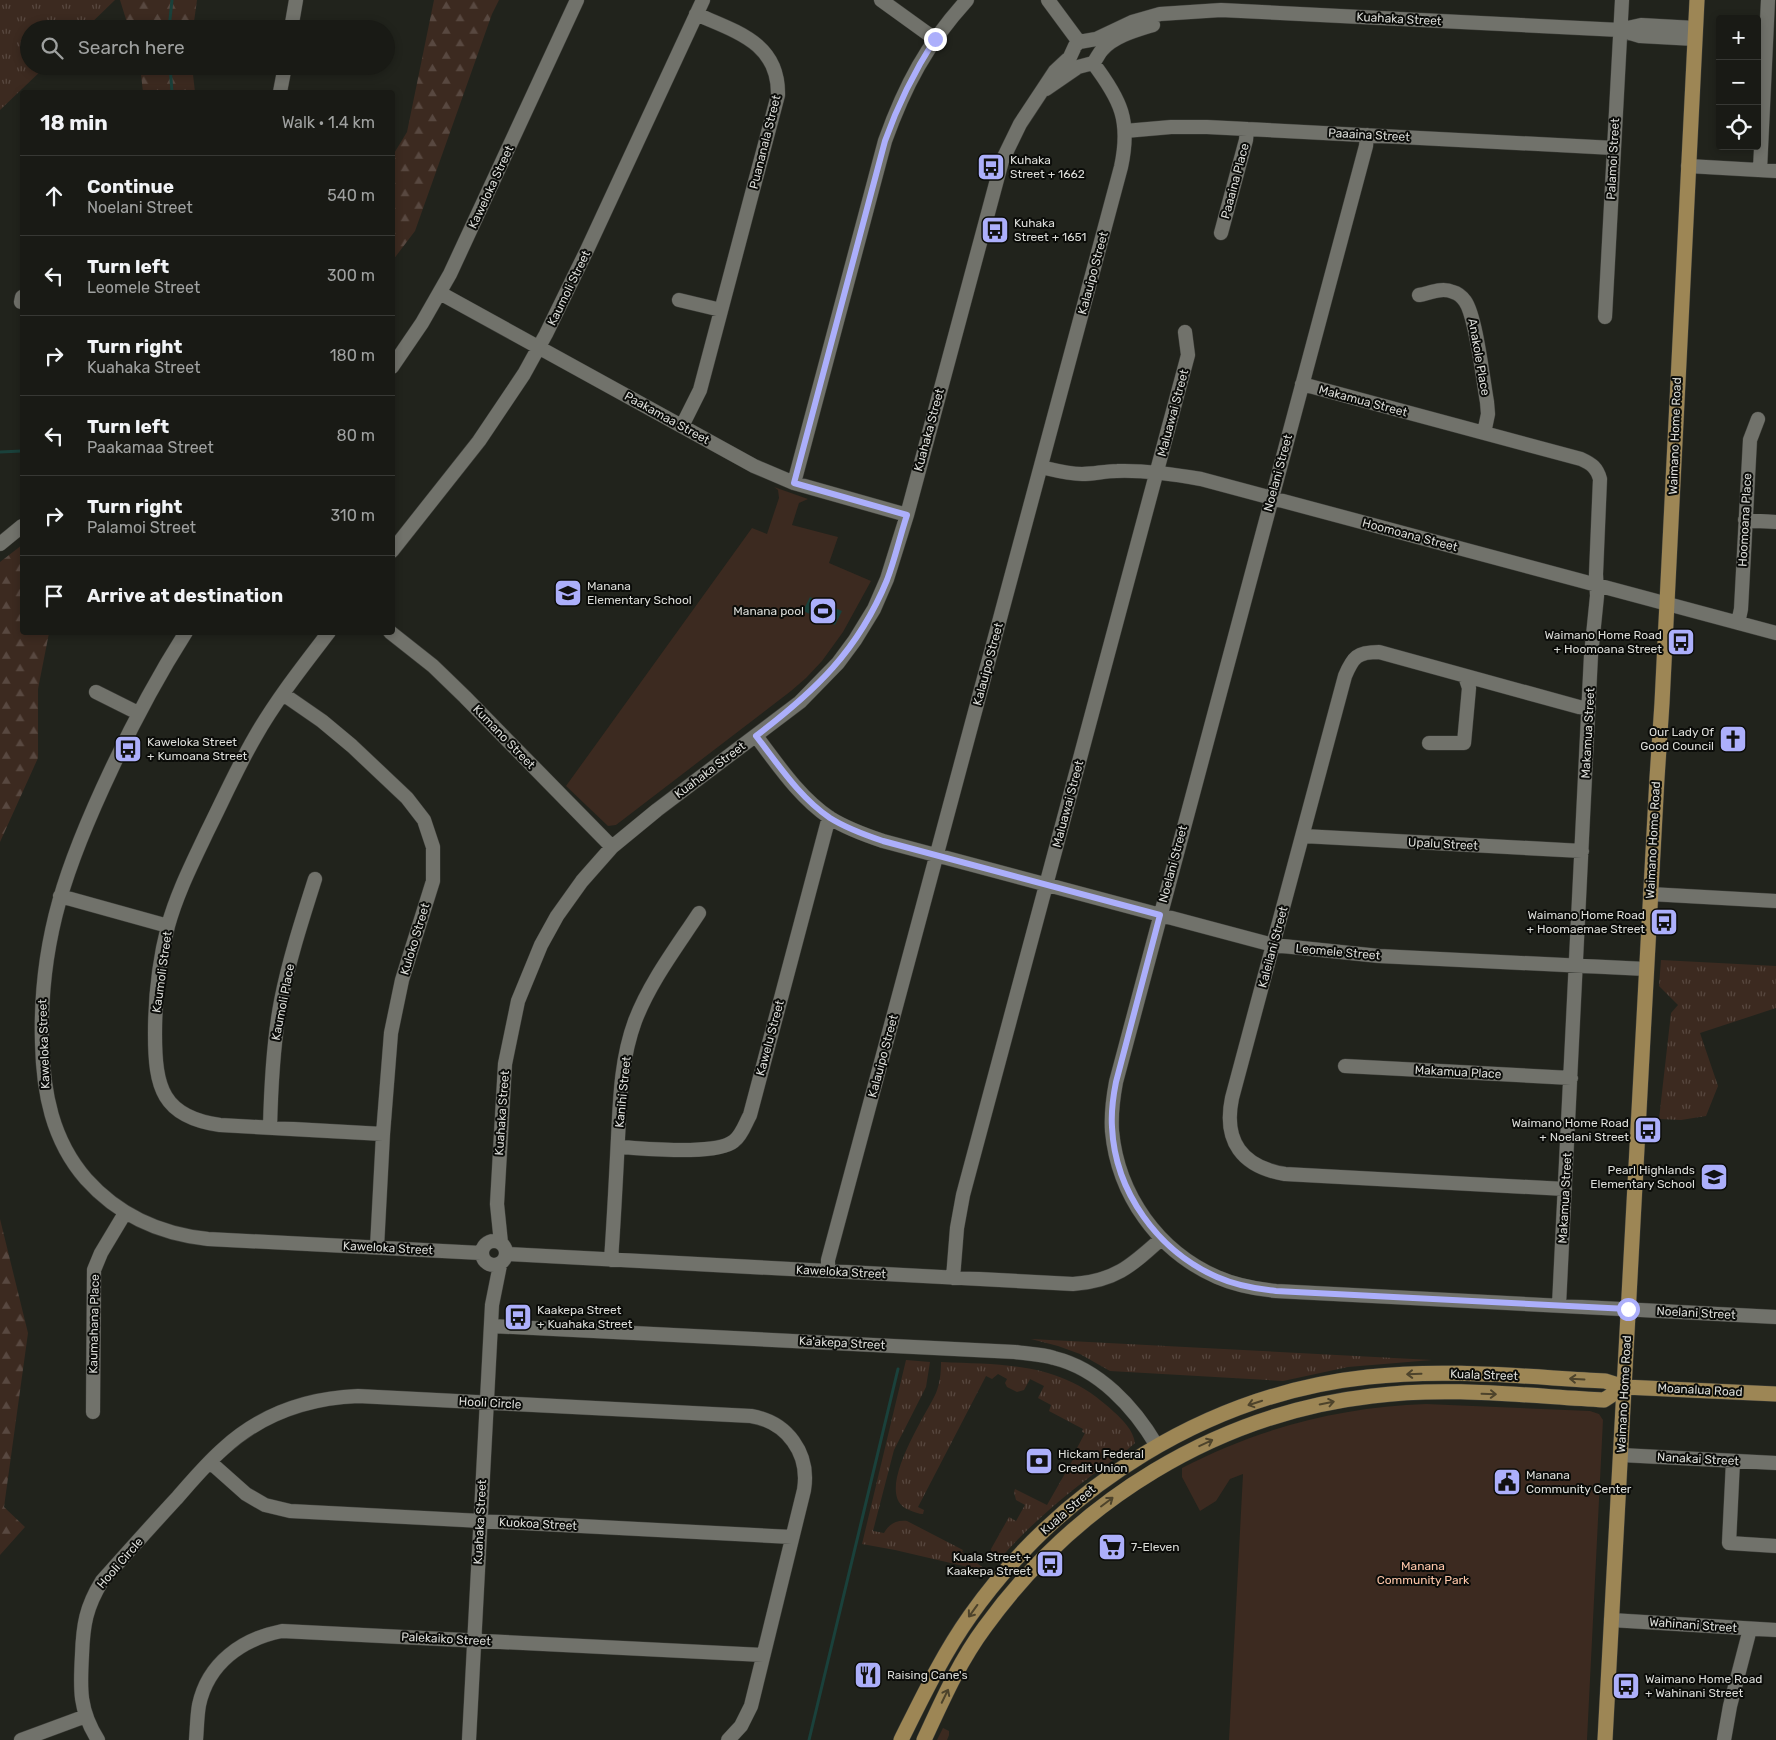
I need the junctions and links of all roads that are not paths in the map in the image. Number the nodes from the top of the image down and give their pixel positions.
1 (296, 0) edge
2 (577, 0) edge
3 (703, 0) edge
4 (881, 0) edge
5 (967, 0) edge
6 (1048, 0) edge
7 (1622, 0) edge
8 (1697, 0) edge
9 (1768, 0) edge
10 (1179, 13) junction
11 (696, 14) junction
12 (293, 20) edge
13 (1620, 30) junction
14 (1695, 33) junction
15 (935, 39) junction
16 (1080, 45) junction
17 (1091, 61) junction
18 (283, 75) edge
19 (280, 90) edge
20 (1044, 90) junction
21 (1247, 129) junction
22 (1125, 131) junction
23 (1366, 135) junction
24 (1614, 148) junction
25 (1688, 166) junction
26 (1760, 170) junction
27 (1776, 171) edge
28 (1221, 233) dead end
29 (440, 293) junction
30 (1419, 295) dead end
31 (680, 300) dead end
32 (722, 310) junction
33 (1605, 317) dead end
34 (1185, 332) dead end
35 (539, 347) junction
36 (395, 362) edge
37 (1302, 384) junction
38 (1758, 418) dead end
39 (682, 426) junction
40 (1484, 433) junction
41 (1041, 467) junction
42 (1157, 472) junction
43 (794, 483) junction
44 (1272, 498) junction
45 (907, 515) junction
46 (1745, 520) junction
47 (1776, 522) edge
48 (20, 528) edge
49 (0, 544) edge
50 (395, 547) edge
51 (1596, 585) junction
52 (1668, 604) junction
53 (1738, 623) junction
54 (1776, 633) edge
55 (184, 635) edge
56 (327, 635) edge
57 (394, 635) edge
58 (1465, 676) junction
59 (96, 692) dead end
60 (283, 694) junction
61 (1589, 708) junction
62 (138, 713) junction
63 (756, 736) junction
64 (1430, 743) dead end
65 (829, 817) junction
66 (1303, 836) junction
67 (612, 847) junction
68 (1582, 851) junction
69 (937, 856) junction
70 (315, 879) dead end
71 (1046, 885) junction
72 (1650, 894) junction
73 (60, 896) junction
74 (1776, 901) edge
75 (699, 913) dead end
76 (1160, 915) junction
77 (168, 926) junction
78 (1273, 945) junction
79 (1577, 966) junction
80 (1646, 969) junction
81 (1345, 1066) dead end
82 (1571, 1078) junction
83 (270, 1128) junction
84 (382, 1134) junction
85 (618, 1147) junction
86 (1565, 1189) junction
87 (125, 1213) junction
88 (1161, 1239) junction
89 (377, 1248) junction
90 (494, 1253) junction
91 (612, 1260) junction
92 (828, 1271) junction
93 (953, 1278) junction
94 (1559, 1306) junction
95 (1628, 1309) junction
96 (1776, 1317) edge
97 (491, 1326) junction
98 (1624, 1387) junction
99 (1776, 1394) edge
100 (487, 1402) junction
101 (92, 1412) dead end
102 (1158, 1446) junction
103 (1621, 1455) junction
104 (1733, 1461) junction
105 (210, 1462) junction
106 (1168, 1462) junction
107 (1776, 1463) edge
108 (480, 1522) junction
109 (792, 1537) junction
110 (1776, 1546) edge
111 (1004, 1573) junction
112 (1018, 1586) junction
113 (1611, 1620) junction
114 (1750, 1629) junction
115 (1776, 1630) edge
116 (474, 1641) junction
117 (763, 1655) junction
118 (86, 1716) junction
119 (21, 1740) edge
120 (98, 1740) edge
121 (196, 1740) edge
122 (469, 1740) edge
123 (728, 1740) edge
124 (901, 1740) edge
125 (924, 1740) edge
126 (1605, 1740) edge
127 (1724, 1740) edge

1 - 12 street
2 - 29 street, Kaweloka Street
3 - 11 street, Kaumoli Street
4 - 15 street
5 - 15 street
6 - 16 street
7 - 13 street, Palamoi Street
8 - 14 main road, Waimano Home Road
9 - 26 street
10 - 13 street, Kuahaka Street
10 - 16 street, Kuahaka Street
10 - 17 street, Kuahaka Street
11 - 32 street, Puananala Street
11 - 35 street, Kaumoli Street
13 - 14 street, Kuahaka Street
13 - 24 street, Palamoi Street
14 - 25 main road, Waimano Home Road
15 - 43 street
16 - 17 street
16 - 17 street
16 - 20 street, Kuahaka Street
17 - 20 street, Kuahaka Street
17 - 22 street, Kalauipo Street
18 - 19 street
20 - 45 street, Kuahaka Street
21 - 22 street, Paaaina Street
21 - 23 street, Paaaina Street
21 - 28 street, Paaaina Place
22 - 41 street, Kalauipo Street
23 - 24 street, Paaaina Street
23 - 37 street, Noelani Street
24 - 33 street, Palamoi Street
25 - 26 street
25 - 52 main road, Waimano Home Road
26 - 27 street
29 - 35 street, Paakamaa Street
29 - 36 street, Kaweloka Street
30 - 40 street, Anakole Place
31 - 32 street
32 - 39 street, Puananala Street
34 - 42 street, Maluawai Street
35 - 39 street, Paakamaa Street
35 - 50 street, Kaumoli Street
37 - 40 street, Makamua Street
37 - 44 street, Noelani Street
38 - 46 street, Hoomoana Place
39 - 43 street, Paakamaa Street
40 - 51 street, Makamua Street
41 - 42 street, Hoomoana Street
41 - 69 street, Kalauipo Street
42 - 44 street, Hoomoana Street
42 - 71 street, Maluawai Street
43 - 45 street, Paakamaa Street
44 - 51 street, Hoomoana Street
44 - 76 street, Noelani Street
45 - 63 street, Kuahaka Street
46 - 47 street
46 - 53 street, Hoomoana Place
48 - 49 street
51 - 52 street, Hoomoana Street
51 - 61 street, Makamua Street
52 - 53 street, Hoomoana Street
52 - 72 main road, Waimano Home Road
53 - 54 street, Hoomoana Street
55 - 62 street, Kaweloka Street
56 - 60 street, Kaumoli Street
57 - 67 street, Kumano Street
58 - 61 street, Kaleilani Street
58 - 64 street
58 - 66 street, Kaleilani Street
59 - 62 street
60 - 77 street, Kaumoli Street
60 - 84 street, Kuloko Street
61 - 68 street, Makamua Street
62 - 73 street, Kaweloka Street
63 - 65 street, Leomele Street
63 - 67 street, Kuahaka Street
65 - 69 street, Leomele Street
65 - 85 street, Kawelu Street
66 - 68 street, Upalu Street
66 - 78 street, Kaleilani Street
67 - 90 street, Kuahaka Street
68 - 79 street, Makamua Street
69 - 71 street, Leomele Street
69 - 92 street, Kalauipo Street
70 - 83 street, Kaumoli Place
71 - 76 street, Leomele Street
71 - 93 street, Maluawai Street
72 - 74 street
72 - 80 main road, Waimano Home Road
73 - 77 street
73 - 87 street, Kaweloka Street
75 - 85 street, Kanihi Street
76 - 78 street, Leomele Street
76 - 88 street, Noelani Street
77 - 83 street, Kaumoli Street
78 - 79 street, Leomele Street
78 - 86 street, Kaleilani Street
79 - 80 street, Leomele Street
79 - 82 street, Makamua Street
80 - 95 main road, Waimano Home Road
81 - 82 street, Makamua Place
82 - 86 street, Makamua Street
83 - 84 street, Kaumoli Street
84 - 89 street, Kuloko Street
85 - 91 street, Kanihi Street
86 - 94 street, Makamua Street
87 - 89 street, Kaweloka Street
87 - 101 street, Kaumahana Place
88 - 93 street, Kaweloka Street
88 - 94 street, Noelani Street
89 - 90 street, Kaweloka Street
90 - 91 street, Kaweloka Street
90 - 97 street, Kuahaka Street
91 - 92 street, Kaweloka Street
92 - 93 street, Kaweloka Street
94 - 95 street, Noelani Street
95 - 96 street, Noelani Street
95 - 98 main road, Waimano Home Road
97 - 100 street, Kuahaka Street
97 - 102 street, Ka'akepa Street
98 - 99 main road, Moanalua Road
98 -> 102 main road, Kuala Street
98 - 103 main road, Waimano Home Road
106 -> 98 main road, Kuala Street
100 - 105 street, Hooli Circle
100 - 108 street, Kuahaka Street
100 - 109 street, Hooli Circle
102 - 106 main road
102 - 111 main road, Kuala Street
103 - 104 street, Nanakai Street
103 - 113 main road, Waimano Home Road
104 - 107 street, Nanakai Street
104 - 110 street
105 - 108 street, Kuokoa Street
105 - 118 street, Hooli Circle
112 -> 106 main road, Kuala Street
108 - 109 street, Kuokoa Street
108 - 116 street, Kuahaka Street
109 - 117 street, Hooli Circle
111 - 112 main road
111 -> 124 main road, Kuala Street
125 -> 112 main road, Kuala Street
113 - 114 street, Wahinani Street
113 - 126 main road, Waimano Home Road
114 - 115 street, Wahinani Street
114 - 127 street
116 - 117 street, Palekaiko Street
116 - 121 street, Palekaiko Street
116 - 122 street, Kuahaka Street
117 - 123 street, Hooli Circle
118 - 119 street
118 - 120 street, Hooli Circle

